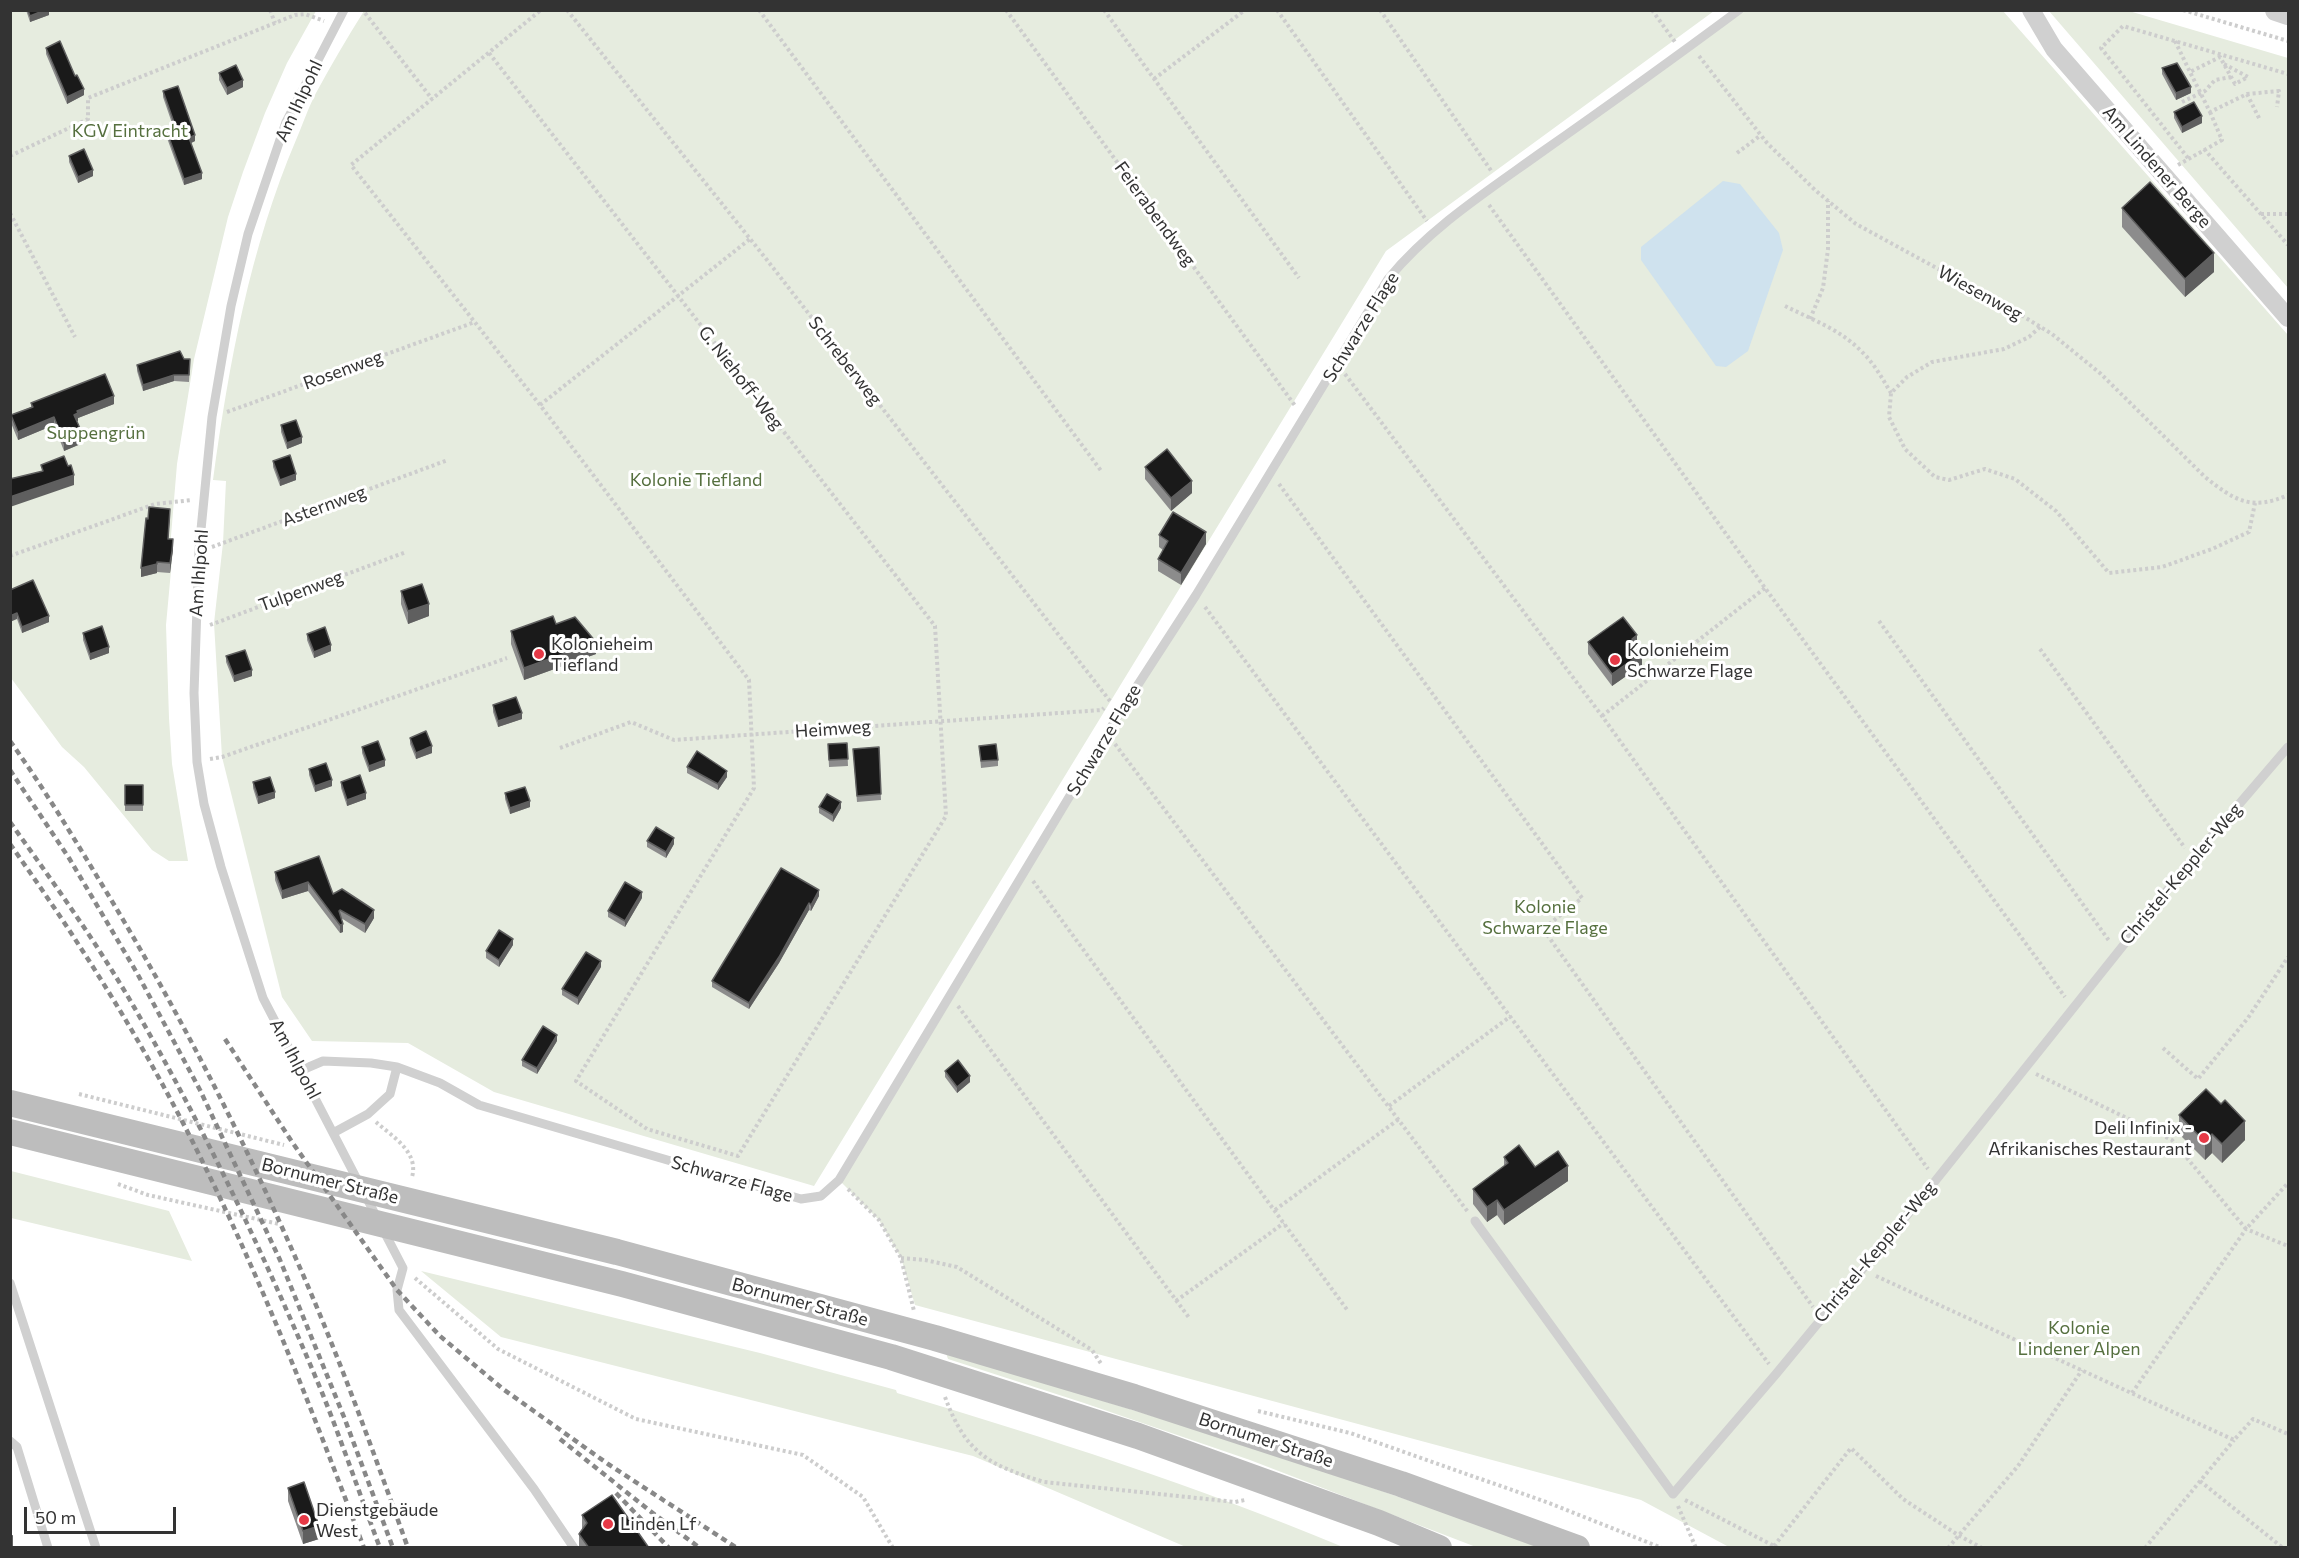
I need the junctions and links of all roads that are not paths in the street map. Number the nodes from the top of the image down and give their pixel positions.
1 (344, 10) edge
2 (1739, 10) edge
3 (2031, 10) edge
4 (2276, 10) edge
5 (2289, 14) edge
6 (2289, 318) edge
7 (2289, 747) edge
8 (397, 1068) junction
9 (302, 1070) junction
10 (10, 1103) edge
11 (10, 1132) edge
12 (333, 1132) junction
13 (1475, 1221) road end
14 (10, 1283) edge
15 (10, 1441) edge
16 (48, 1548) edge
17 (96, 1548) edge
18 (574, 1548) edge
19 (1439, 1548) edge
20 (1577, 1548) edge

1 - 9 lane, Am Ihlpohl
2 - 8 lane, Schwarze Flage
3 - 6 street, Am Lindener Berge
4 - 5 street
7 - 13 lane, Christel-Keppler-Weg
8 - 9 lane, Schwarze Flage
8 - 12 lane
9 - 12 lane, Am Ihlpohl
10 - 20 main road, Bornumer Straße
11 - 19 main road, Bornumer Straße
12 - 18 lane, Am Ihlpohl
14 - 17 lane
15 - 16 lane

